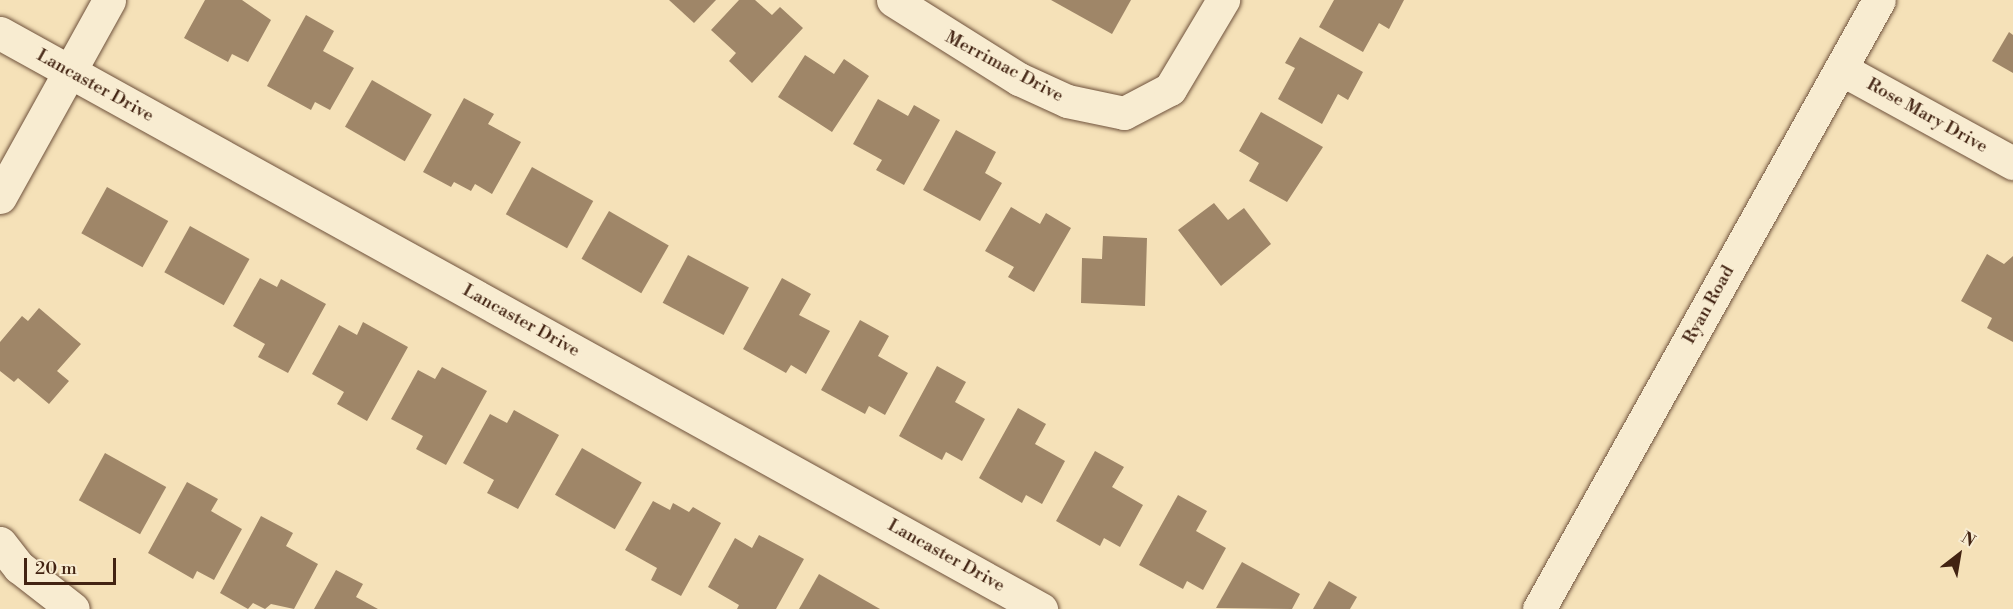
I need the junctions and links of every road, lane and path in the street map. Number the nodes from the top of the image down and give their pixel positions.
1 (109, 0) edge
2 (893, 0) edge
3 (1222, 0) edge
4 (1879, 0) edge
5 (0, 33) edge
6 (1841, 69) junction
7 (69, 71) junction
8 (2013, 164) edge
9 (0, 197) edge
10 (0, 543) edge
11 (73, 609) edge
12 (1041, 609) edge
13 (1539, 609) edge

1 - 7 street
2 - 3 street, Merrimac Drive
4 - 6 street, Ryan Road
5 - 7 street, Lancaster Drive
6 - 8 street, Rose Mary Drive
6 - 13 street, Ryan Road
7 - 9 street
7 - 12 street, Lancaster Drive
10 - 11 street

